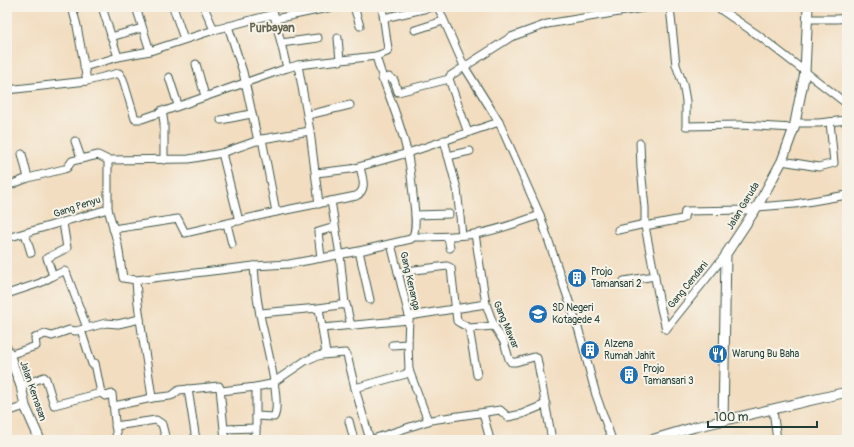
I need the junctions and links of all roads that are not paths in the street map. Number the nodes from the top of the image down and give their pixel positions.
1 (72, 7) edge
2 (102, 7) edge
3 (136, 7) edge
4 (173, 7) edge
5 (332, 7) edge
6 (354, 7) edge
7 (382, 7) edge
8 (432, 7) edge
9 (438, 7) edge
10 (649, 7) edge
11 (670, 7) edge
12 (717, 7) edge
13 (808, 7) edge
14 (207, 8) edge
15 (308, 9) edge
16 (273, 13) edge
17 (384, 18) junction
18 (807, 18) junction
19 (847, 18) edge
20 (443, 21) junction
21 (228, 26) junction
22 (360, 26) dead end
23 (142, 28) junction
24 (214, 30) junction
25 (415, 30) dead end
26 (111, 37) junction
27 (318, 38) dead end
28 (338, 38) dead end
29 (184, 39) junction
30 (281, 43) junction
31 (150, 51) junction
32 (376, 56) junction
33 (118, 57) junction
34 (340, 61) junction
35 (196, 64) dead end
36 (298, 65) junction
37 (464, 66) junction
38 (84, 67) junction
39 (287, 68) junction
40 (805, 72) junction
41 (169, 77) dead end
42 (449, 78) junction
43 (382, 79) junction
44 (87, 81) junction
45 (245, 83) junction
46 (7, 90) edge
47 (205, 96) junction
48 (847, 104) edge
49 (178, 105) junction
50 (350, 105) dead end
51 (162, 110) junction
52 (251, 114) junction
53 (308, 115) junction
54 (221, 120) dead end
55 (847, 120) edge
56 (499, 122) junction
57 (830, 122) junction
58 (795, 125) junction
59 (310, 131) junction
60 (468, 133) junction
61 (260, 140) junction
62 (444, 140) junction
63 (75, 141) dead end
64 (640, 143) dead end
65 (470, 151) dead end
66 (222, 153) junction
67 (408, 153) junction
68 (22, 154) dead end
69 (448, 156) junction
70 (81, 158) junction
71 (108, 160) junction
72 (164, 160) junction
73 (782, 161) junction
74 (360, 167) junction
75 (316, 173) junction
76 (28, 178) junction
77 (7, 184) edge
78 (847, 195) edge
79 (331, 201) junction
80 (319, 204) junction
81 (757, 207) junction
82 (108, 209) junction
83 (276, 212) junction
84 (449, 214) dead end
85 (415, 215) junction
86 (540, 216) junction
87 (239, 221) junction
88 (63, 222) junction
89 (227, 224) junction
90 (645, 225) junction
91 (335, 227) junction
92 (113, 229) junction
93 (618, 230) dead end
94 (25, 233) junction
95 (475, 234) junction
96 (462, 235) junction
97 (413, 237) junction
98 (448, 237) junction
99 (7, 238) edge
100 (232, 244) dead end
101 (391, 244) junction
102 (450, 248) dead end
103 (359, 251) junction
104 (31, 253) dead end
105 (340, 254) junction
106 (726, 254) junction
107 (321, 258) junction
108 (254, 266) junction
109 (398, 272) junction
110 (53, 276) junction
111 (655, 276) junction
112 (136, 280) junction
113 (624, 282) dead end
114 (7, 294) edge
115 (370, 300) dead end
116 (345, 304) junction
117 (486, 304) junction
118 (318, 308) junction
119 (456, 309) junction
120 (260, 313) junction
121 (409, 318) junction
122 (140, 319) junction
123 (351, 326) junction
124 (494, 326) junction
125 (322, 328) junction
126 (469, 328) junction
127 (84, 329) junction
128 (408, 344) junction
129 (392, 346) dead end
130 (8, 352) edge
131 (326, 354) junction
132 (409, 370) junction
133 (477, 375) dead end
134 (274, 382) junction
135 (21, 386) junction
136 (256, 387) junction
137 (355, 388) junction
138 (188, 389) junction
139 (221, 390) junction
140 (847, 392) edge
141 (101, 393) junction
142 (152, 398) junction
143 (546, 404) junction
144 (25, 406) junction
145 (114, 406) junction
146 (773, 410) junction
147 (7, 412) edge
148 (483, 413) junction
149 (256, 416) junction
150 (428, 421) junction
151 (723, 421) junction
152 (349, 422) dead end
153 (115, 426) junction
154 (256, 428) junction
155 (224, 429) junction
156 (394, 432) junction
157 (40, 440) edge
158 (117, 440) edge
159 (166, 440) edge
160 (196, 440) edge
161 (224, 440) edge
162 (248, 440) edge
163 (354, 440) edge
164 (370, 440) edge
165 (394, 440) edge
166 (490, 440) edge
167 (552, 440) edge
168 (612, 440) edge
169 (651, 440) edge
170 (778, 440) edge

1 - 38 street
2 - 26 street
3 - 23 street
4 - 29 street
5 - 15 street
6 - 22 street
7 - 17 street
8 - 17 street
9 - 20 street
10 - 37 street
11 - 58 street
12 - 40 street
13 - 18 street, Jalan Garuda
14 - 24 street
15 - 16 street
16 - 21 street
16 - 30 street
17 - 32 street
18 - 19 street
18 - 40 street, Jalan Garuda
20 - 25 street
20 - 37 street
21 - 24 street
21 - 45 street
23 - 26 street
23 - 31 street
24 - 29 street
26 - 33 street
27 - 30 street
28 - 34 street
29 - 31 street
30 - 39 street
31 - 33 street
32 - 34 street
32 - 43 street
33 - 38 street
34 - 36 street
35 - 47 street
36 - 39 street
36 - 53 street
37 - 42 street
37 - 56 street
38 - 44 street
39 - 45 street
40 - 48 street
40 - 58 street, Jalan Garuda
41 - 49 street
42 - 43 street
42 - 60 street
43 - 67 street
44 - 46 street
44 - 51 street
45 - 47 street
45 - 52 street
47 - 49 street
49 - 51 street
50 - 53 street
51 - 72 street
52 - 54 street
52 - 61 street
53 - 59 street
55 - 57 street
56 - 60 street
56 - 86 street
57 - 58 street
57 - 73 street
58 - 73 street, Jalan Garuda
59 - 61 street
59 - 75 street
60 - 62 street
61 - 66 street
61 - 83 street
62 - 67 street
62 - 69 street
63 - 70 street
64 - 90 street
65 - 69 street
66 - 72 street
66 - 87 street
67 - 74 street
67 - 85 street
68 - 76 street
69 - 96 street
70 - 71 street
70 - 76 street
71 - 72 street
71 - 82 street, Gang Penyu
73 - 81 street, Jalan Garuda
74 - 75 street
74 - 79 street
75 - 80 street
76 - 77 street
78 - 81 street
79 - 80 street
79 - 91 street
80 - 83 street
81 - 90 street
81 - 106 street, Jalan Garuda
82 - 88 street, Gang Penyu
82 - 92 street
83 - 87 street
84 - 85 street
85 - 97 street
86 - 95 street
86 - 168 street
87 - 89 street
88 - 94 street, Gang Penyu
88 - 110 street
89 - 92 street
89 - 100 street
90 - 93 street
90 - 111 street
91 - 105 street
91 - 107 street
92 - 112 street
94 - 99 street, Gang Penyu
94 - 104 street
95 - 96 street
95 - 117 street, Gang Mawar
96 - 98 street
97 - 98 street
97 - 101 street
98 - 102 street
101 - 103 street
101 - 109 street, Gang Kenanga
103 - 105 street
103 - 115 street
105 - 107 street
105 - 116 street
106 - 111 street, Gang Cendani
106 - 151 street
107 - 108 street
108 - 112 street
108 - 120 street
109 - 119 street
109 - 121 street, Gang Kenanga
110 - 114 street
110 - 127 street
111 - 113 street
112 - 122 street
116 - 118 street
116 - 123 street
117 - 119 street
117 - 124 street, Gang Mawar
118 - 120 street
118 - 125 street
119 - 121 street
119 - 126 street
120 - 134 street
121 - 123 street
121 - 128 street, Gang Kenanga
122 - 127 street
122 - 142 street
123 - 125 street
124 - 126 street
124 - 143 street, Gang Mawar
125 - 131 street
126 - 133 street
127 - 130 street
127 - 141 street
128 - 129 street
128 - 132 street, Gang Kenanga
130 - 135 street, Jalan Kemasan
131 - 134 street
131 - 137 street
132 - 137 street
132 - 150 street, Gang Kenanga
134 - 136 street
134 - 149 street
135 - 141 street
135 - 144 street, Jalan Kemasan
136 - 139 street
136 - 149 street
137 - 164 street
138 - 139 street
138 - 142 street
138 - 160 street
139 - 155 street
140 - 146 street
141 - 145 street
142 - 145 street
143 - 148 street
143 - 167 street, Gang Mawar
144 - 147 street
144 - 157 street, Jalan Kemasan
145 - 153 street
146 - 151 street
146 - 170 street
148 - 150 street
148 - 166 street
149 - 154 street
150 - 156 street
151 - 169 street
152 - 163 street
153 - 158 street
153 - 159 street
154 - 155 street
154 - 162 street
155 - 161 street
156 - 164 street
156 - 165 street

